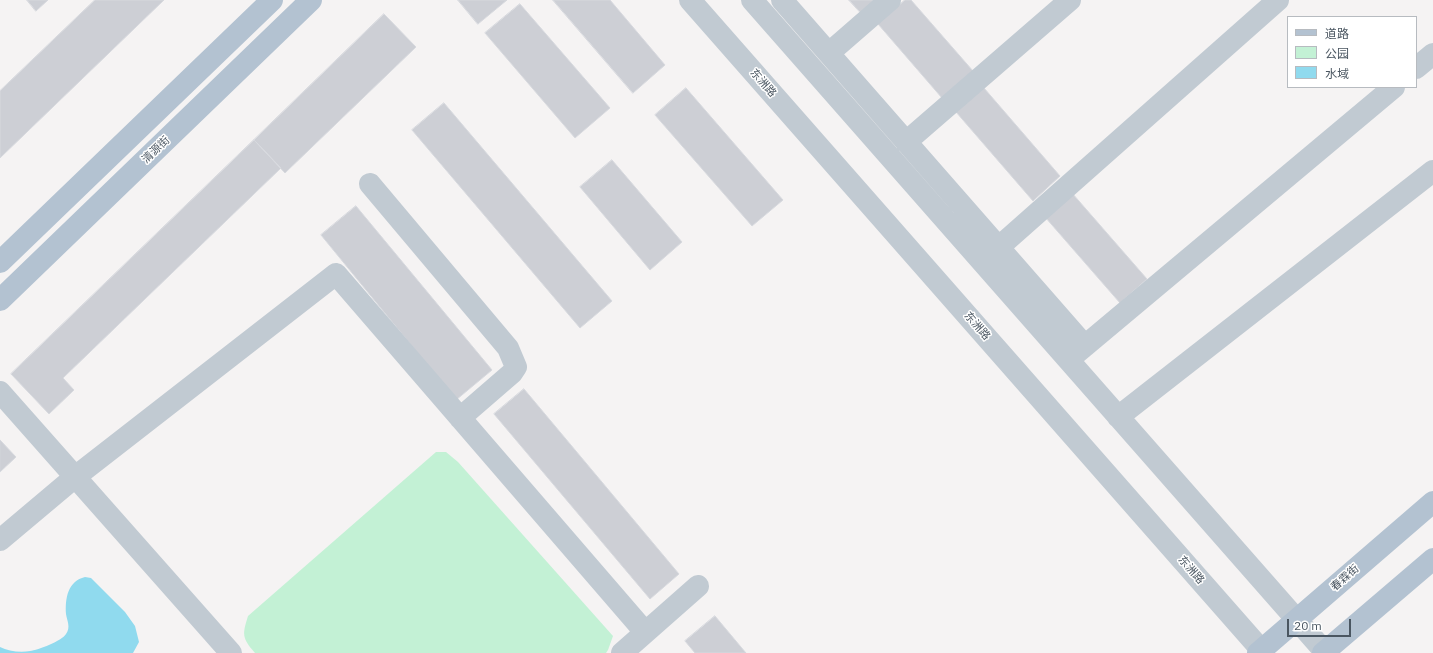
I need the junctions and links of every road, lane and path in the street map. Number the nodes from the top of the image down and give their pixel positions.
1 (272, 0) edge
2 (311, 0) edge
3 (690, 0) edge
4 (752, 0) edge
5 (782, 0) edge
6 (890, 0) edge
7 (1070, 0) edge
8 (1278, 0) edge
9 (829, 53) junction
10 (1433, 54) edge
11 (1417, 67) edge
12 (1393, 88) edge
13 (906, 142) junction
14 (1433, 171) edge
15 (370, 184) dead end
16 (998, 247) junction
17 (0, 262) edge
18 (0, 300) edge
19 (1085, 346) junction
20 (1068, 360) junction
21 (0, 392) edge
22 (1118, 417) junction
23 (460, 418) junction
24 (75, 477) junction
25 (1433, 502) edge
26 (0, 540) edge
27 (1433, 559) edge
28 (698, 586) dead end
29 (1296, 620) junction
30 (646, 632) junction
31 (1261, 652) edge
32 (231, 653) edge
33 (622, 653) edge
34 (1324, 653) edge

1 - 17 main road
2 - 18 main road, 清源街
3 - 31 street, 东洲路
4 - 20 street
5 - 9 street
6 - 9 street
7 - 13 street
8 - 16 street
9 - 13 street
10 - 11 street
12 - 19 street
13 - 16 street
14 - 22 street
15 - 23 street
16 - 19 street
19 - 20 street
20 - 22 street
21 - 24 street
22 - 29 street
23 - 24 street
23 - 30 street
24 - 26 street
24 - 32 street
25 - 29 main road, 春霖街
27 - 34 main road
28 - 30 street
29 - 31 main road, 春霖街
29 - 34 street
30 - 33 street

